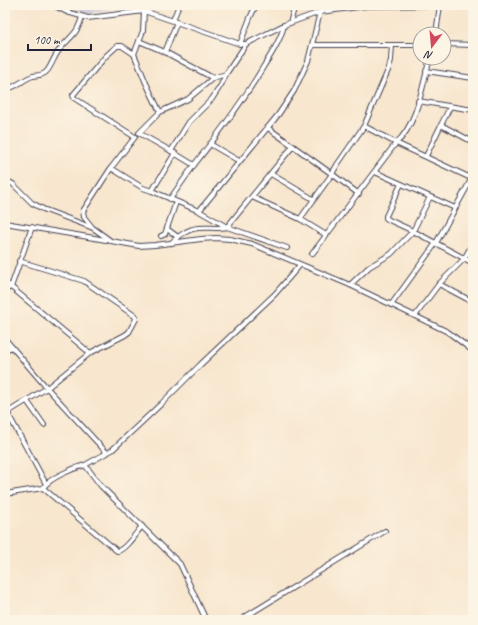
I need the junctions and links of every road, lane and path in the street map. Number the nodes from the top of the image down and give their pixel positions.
1 (52, 5) edge
2 (179, 5) edge
3 (256, 5) edge
4 (295, 5) edge
5 (364, 5) edge
6 (444, 5) edge
7 (440, 6) edge
8 (144, 10) junction
9 (320, 12) junction
10 (82, 17) junction
11 (176, 21) junction
12 (290, 23) junction
13 (284, 25) junction
14 (437, 26) edge
15 (140, 41) junction
16 (240, 44) junction
17 (246, 44) junction
18 (452, 44) edge
19 (473, 44) edge
20 (313, 45) junction
21 (392, 45) junction
22 (412, 45) edge
23 (165, 52) junction
24 (134, 54) junction
25 (428, 66) edge
26 (426, 71) junction
27 (226, 74) junction
28 (214, 78) junction
29 (473, 78) edge
30 (5, 89) edge
31 (418, 101) junction
32 (450, 107) junction
33 (473, 110) edge
34 (160, 112) junction
35 (441, 125) junction
36 (364, 126) junction
37 (268, 128) junction
38 (139, 133) junction
39 (136, 137) junction
40 (473, 142) edge
41 (396, 143) junction
42 (210, 144) junction
43 (293, 146) junction
44 (173, 152) junction
45 (426, 156) junction
46 (239, 161) junction
47 (194, 165) junction
48 (111, 168) junction
49 (375, 172) junction
50 (330, 173) junction
51 (271, 174) junction
52 (472, 179) edge
53 (5, 180) edge
54 (401, 184) junction
55 (152, 192) junction
56 (359, 194) junction
57 (252, 197) junction
58 (430, 197) junction
59 (170, 199) junction
60 (314, 199) junction
61 (176, 202) junction
62 (455, 208) junction
63 (199, 211) junction
64 (300, 219) junction
65 (5, 223) edge
66 (32, 227) junction
67 (227, 227) junction
68 (93, 228) junction
69 (167, 229) junction
70 (413, 231) junction
71 (326, 235) junction
72 (161, 236) dead end
73 (178, 237) junction
74 (111, 241) junction
75 (436, 243) junction
76 (473, 243) edge
77 (171, 244) junction
78 (287, 248) dead end
79 (312, 254) dead end
80 (464, 258) junction
81 (20, 261) junction
82 (473, 263) edge
83 (300, 265) junction
84 (5, 282) edge
85 (439, 284) junction
86 (350, 285) junction
87 (11, 287) junction
88 (5, 290) edge
89 (473, 302) edge
90 (391, 305) junction
91 (415, 316) junction
92 (5, 339) edge
93 (12, 347) junction
94 (5, 350) edge
95 (473, 351) edge
96 (90, 353) junction
97 (47, 388) junction
98 (27, 401) junction
99 (6, 413) edge
100 (44, 425) dead end
101 (107, 453) junction
102 (85, 465) junction
103 (44, 486) junction
104 (5, 494) edge
105 (142, 526) junction
106 (385, 531) dead end
107 (206, 620) edge
108 (240, 620) edge

1 - 10 street
2 - 11 street
3 - 16 street
4 - 12 street
5 - 7 street
5 - 9 street
6 - 7 street
7 - 14 street
8 - 10 street
8 - 11 street
8 - 15 street
9 - 12 street
9 - 20 street
10 - 30 street
11 - 16 street
11 - 23 street
12 - 13 street
13 - 17 street
13 - 42 street
15 - 23 street
15 - 24 street
16 - 17 street
17 - 27 street
18 - 19 street
20 - 21 street
20 - 37 street
21 - 22 street
21 - 36 street
23 - 28 street
24 - 34 street
24 - 39 street
25 - 26 street
26 - 29 street
26 - 31 street
27 - 28 street
27 - 44 street
28 - 34 street
31 - 32 street
31 - 41 street
32 - 33 street
32 - 35 street
34 - 38 street
35 - 40 street
35 - 45 street
36 - 41 street
36 - 50 street
37 - 43 street
37 - 46 street
38 - 39 street
38 - 44 street
39 - 48 street
41 - 45 street
41 - 49 street
42 - 46 street
42 - 47 street
43 - 50 street
43 - 51 street
44 - 47 street
44 - 55 street
45 - 52 street
46 - 63 street
47 - 59 street
48 - 55 street
48 - 68 street
49 - 54 street
49 - 56 street
50 - 56 street
50 - 60 street
51 - 57 street
51 - 60 street
52 - 62 street
53 - 68 street
54 - 58 street
54 - 70 street
55 - 59 street
56 - 71 street
57 - 64 street
57 - 67 street
58 - 62 street
58 - 70 street
59 - 61 street
60 - 64 street
61 - 63 street
61 - 69 street
62 - 75 street
63 - 67 street
64 - 71 street
65 - 66 street
66 - 74 street
66 - 81 street
67 - 73 street
67 - 78 street
68 - 74 street
69 - 72 street
69 - 73 street
70 - 75 street
70 - 86 street
71 - 79 street
73 - 77 street
74 - 77 street
75 - 80 street
75 - 90 street
76 - 80 street
77 - 83 street
80 - 82 street
80 - 85 street
81 - 87 street
81 - 96 street
83 - 86 street
83 - 101 street
84 - 87 street
85 - 89 street
85 - 91 street
86 - 90 street
87 - 88 street
87 - 96 street
90 - 91 street
91 - 95 street
92 - 93 street
93 - 94 street
93 - 97 street
96 - 97 street
97 - 98 street
97 - 101 street
98 - 99 street
98 - 100 street
99 - 103 street
101 - 102 street
102 - 103 street
102 - 105 street
103 - 104 street
103 - 105 street
105 - 107 street
106 - 108 street

